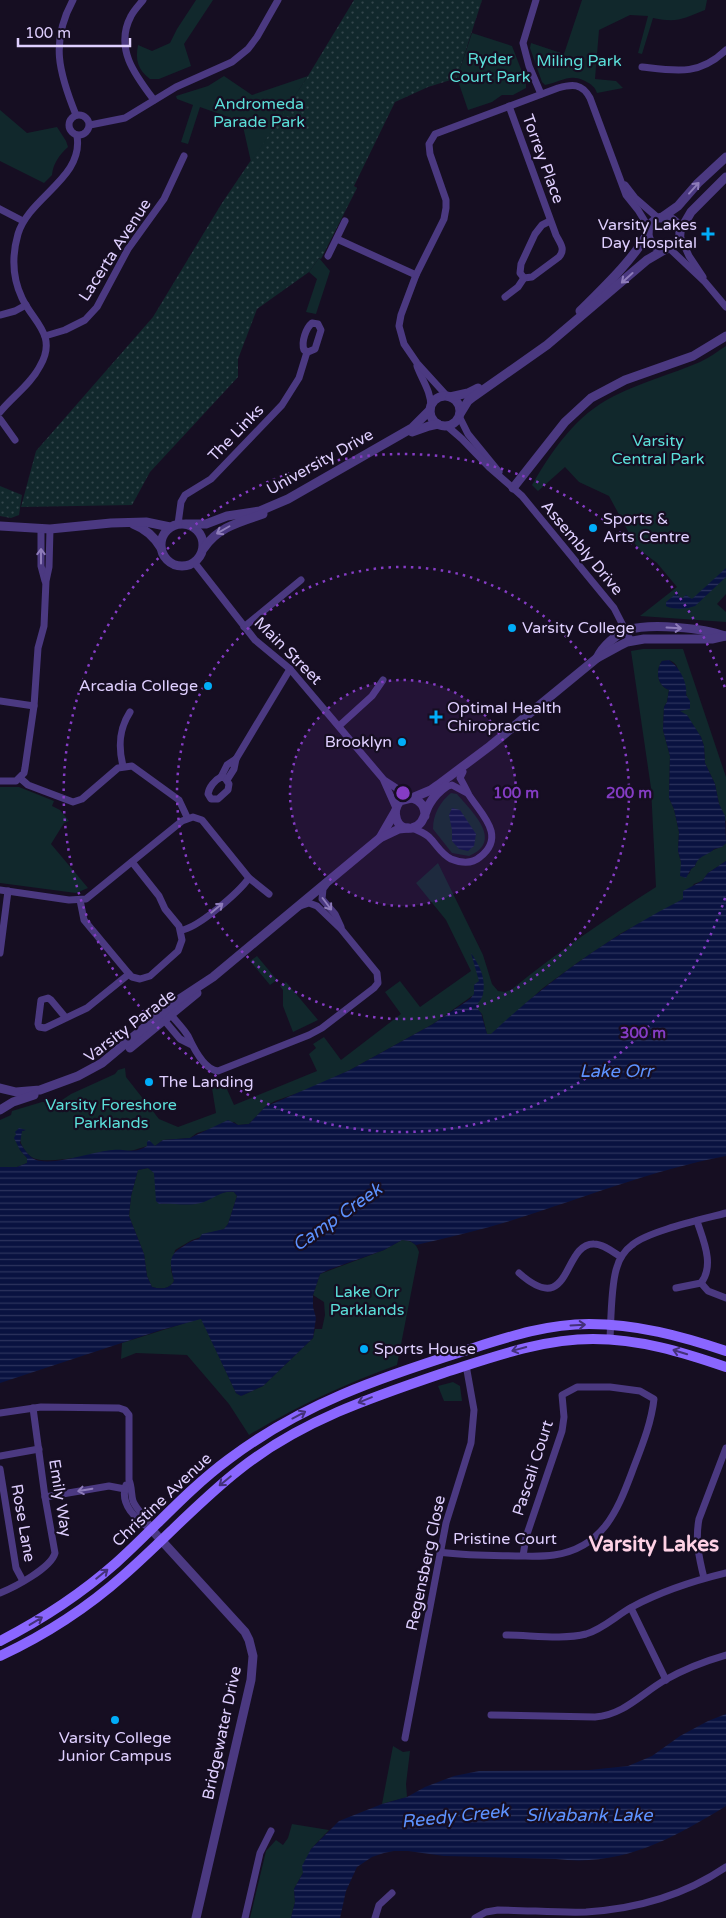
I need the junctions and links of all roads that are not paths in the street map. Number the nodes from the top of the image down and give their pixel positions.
1 (73, 0) edge
2 (143, 0) edge
3 (278, 0) edge
4 (536, 0) edge
5 (726, 50) edge
6 (642, 67) dead end
7 (541, 94) junction
8 (154, 100) junction
9 (509, 106) junction
10 (76, 115) junction
11 (90, 124) junction
12 (77, 136) junction
13 (184, 156) dead end
14 (726, 157) edge
15 (726, 177) edge
16 (621, 181) junction
17 (0, 209) edge
18 (660, 218) junction
19 (23, 221) junction
20 (345, 221) dead end
21 (550, 221) junction
22 (648, 230) junction
23 (680, 234) junction
24 (337, 239) junction
25 (667, 249) junction
26 (328, 256) dead end
27 (416, 275) junction
28 (524, 278) junction
29 (705, 282) junction
30 (505, 297) dead end
31 (26, 305) junction
32 (726, 307) edge
33 (0, 315) edge
34 (46, 336) junction
35 (726, 336) edge
36 (308, 352) dead end
37 (417, 363) junction
38 (448, 396) junction
39 (430, 408) junction
40 (0, 412) edge
41 (460, 415) junction
42 (0, 419) edge
43 (443, 425) junction
44 (15, 440) dead end
45 (503, 479) junction
46 (512, 488) junction
47 (133, 523) junction
48 (178, 525) junction
49 (0, 526) edge
50 (45, 530) junction
51 (161, 548) junction
52 (204, 548) junction
53 (194, 562) junction
54 (300, 580) dead end
55 (244, 627) junction
56 (626, 631) junction
57 (726, 636) edge
58 (630, 641) junction
59 (597, 658) junction
60 (290, 669) junction
61 (383, 680) dead end
62 (0, 701) edge
63 (34, 706) junction
64 (130, 712) dead end
65 (339, 726) junction
66 (490, 746) junction
67 (123, 766) junction
68 (463, 772) junction
69 (20, 778) junction
70 (224, 779) dead end
71 (384, 780) junction
72 (0, 781) edge
73 (445, 787) junction
74 (469, 795) junction
75 (410, 798) junction
76 (395, 810) junction
77 (187, 818) junction
78 (424, 818) junction
79 (411, 828) junction
80 (428, 836) junction
81 (380, 838) junction
82 (132, 862) junction
83 (249, 878) junction
84 (331, 879) junction
85 (4, 891) edge
86 (269, 894) dead end
87 (80, 900) junction
88 (295, 909) junction
89 (341, 929) junction
90 (181, 930) junction
91 (0, 953) edge
92 (128, 974) junction
93 (167, 1014) junction
94 (66, 1018) junction
95 (0, 1088) edge
96 (1, 1109) edge
97 (726, 1213) edge
98 (697, 1221) junction
99 (621, 1257) junction
100 (519, 1273) dead end
101 (701, 1283) junction
102 (676, 1288) dead end
103 (726, 1298) edge
104 (611, 1325) junction
105 (610, 1339) junction
106 (463, 1351) junction
107 (726, 1351) edge
108 (466, 1365) junction
109 (726, 1367) edge
110 (654, 1399) joint
111 (33, 1408) junction
112 (0, 1413) edge
113 (726, 1448) edge
114 (39, 1449) junction
115 (0, 1456) edge
116 (0, 1469) edge
117 (129, 1480) junction
118 (125, 1489) junction
119 (45, 1497) junction
120 (152, 1529) junction
121 (161, 1540) junction
122 (440, 1552) junction
123 (523, 1556) junction
124 (726, 1573) edge
125 (704, 1578) junction
126 (23, 1581) junction
127 (0, 1593) edge
128 (631, 1608) junction
129 (506, 1635) dead end
130 (1, 1639) edge
131 (3, 1654) edge
132 (726, 1655) edge
133 (666, 1680) junction
134 (491, 1715) dead end
135 (405, 1738) dead end
136 (271, 1831) dead end
137 (726, 1866) edge
138 (392, 1893) dead end
139 (196, 1918) edge
140 (245, 1918) edge
141 (375, 1918) edge
142 (475, 1918) edge

1 - 10 street
2 - 8 street
3 - 8 street
4 - 7 street
5 - 6 street
7 - 9 street
7 - 16 street
8 - 11 street
9 - 21 street, Torrey Place
9 - 27 street
10 - 11 street
10 - 12 street
11 - 12 street
12 - 19 street
13 - 34 street, Lacerta Avenue
18 -> 14 street
15 - 23 street
16 - 18 street
16 - 22 street
17 - 19 street
18 - 22 street
18 - 23 street
19 - 31 street
20 - 24 street
21 - 28 street, Torrey Place
21 - 28 street, Torrey Place
22 - 25 street
22 - 38 street
23 - 25 street
23 - 29 street
24 - 26 street
24 - 27 street
25 - 29 street
25 -> 41 street
27 - 37 street
28 - 30 street, Torrey Place
29 - 32 street
31 - 33 street
31 - 34 street
34 - 40 street
35 - 46 street
36 - 48 street, The Links
37 - 38 street
37 - 39 street
38 - 39 street
38 - 41 street
39 - 43 street
39 - 48 street, University Drive
41 - 43 street
41 - 45 street, Assembly Drive
42 - 44 street
43 - 45 street, Assembly Drive
43 -> 52 street, University Drive
45 - 46 street, Assembly Drive
46 - 56 street, Assembly Drive
47 - 48 street, University Drive
47 - 50 street, University Drive
47 - 51 street
48 - 51 street
48 - 52 street
49 - 50 street, University Drive
50 - 63 street
51 - 53 street
52 - 53 street
53 - 55 street, Main Street
54 - 55 street
55 - 60 street, Main Street
56 -> 57 street
56 - 58 street, Assembly Drive
56 - 59 street
57 - 58 street
58 - 59 street
59 - 66 street
60 - 65 street, Main Street
60 - 70 street
61 - 65 street
62 - 63 street
63 - 69 street
64 - 67 street
65 - 71 street, Main Street
66 - 68 street
66 - 75 street
67 - 69 street
67 - 77 street
68 - 73 street
68 - 74 street
69 - 72 street
71 - 75 street
71 - 76 street
73 - 74 street
73 - 78 street
74 - 80 street
75 - 76 street
75 - 78 street
76 - 79 street
76 - 81 street, Varsity Parade
77 - 82 street
77 - 83 street
78 - 79 street
78 - 80 street
79 - 80 street
79 - 81 street, Varsity Parade
81 - 84 street, Varsity Parade
82 - 87 street
82 - 90 street
83 - 86 street
90 -> 83 street
84 - 88 street, Varsity Parade
84 -> 89 street
85 - 87 street
85 - 91 street
87 - 92 street
88 - 89 street
88 - 93 street, Varsity Parade
89 - 93 street
90 - 92 street
92 - 94 street
93 - 95 street, Varsity Parade
93 - 96 street, Varsity Parade
94 - 94 street
95 - 96 street, Varsity Parade
97 - 98 street
98 - 99 street
98 - 101 street
99 - 100 street
99 - 104 street
101 - 102 street
101 - 103 street
104 - 105 street
106 -> 104 main road, Christine Avenue
104 - 107 main road, Christine Avenue
105 -> 108 main road, Christine Avenue
109 -> 105 main road, Christine Avenue
106 - 108 main road
120 -> 106 main road, Christine Avenue
108 -> 121 main road, Christine Avenue
108 - 122 street, Regensberg Close
110 - 123 street, Pristine Court
110 - 123 street, Pascali Court
111 - 112 street
111 - 114 street, Emily Way
111 - 117 street
113 - 125 street
114 - 115 street
114 - 119 street, Emily Way
116 - 126 street, Rose Lane
117 - 118 street
117 - 120 street
118 -> 119 street
118 - 120 street
119 - 126 street, Emily Way
120 - 121 street, Bridgewater Drive
130 -> 120 main road, Christine Avenue
121 - 131 main road, Christine Avenue
121 - 139 street, Bridgewater Drive
122 - 123 street, Pristine Court
122 - 135 street, Regensberg Close
124 - 125 street
125 - 128 street
126 - 127 street, Emily Way
128 - 129 street
128 - 133 street
130 - 131 main road
132 - 133 street
133 - 134 street
136 - 140 street
137 - 142 street
138 - 141 street

